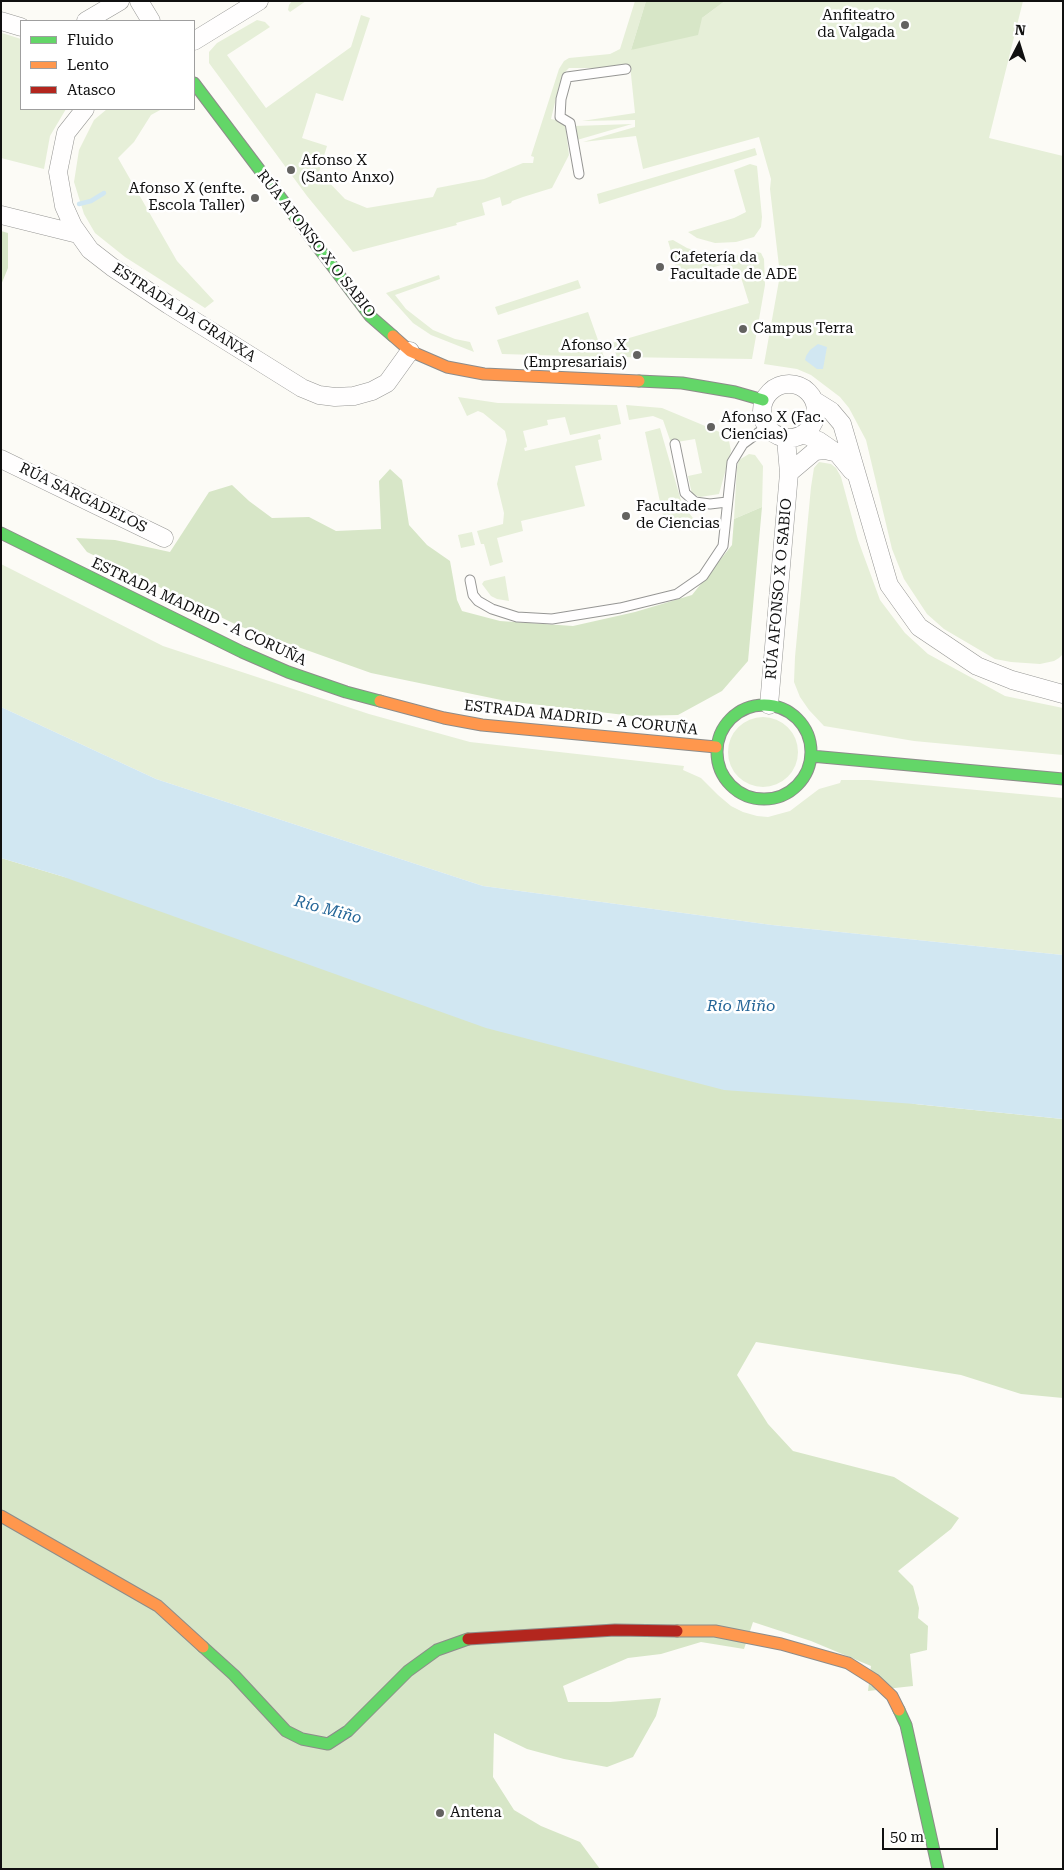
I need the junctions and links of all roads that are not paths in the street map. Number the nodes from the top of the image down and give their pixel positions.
1 (120, 1) edge
2 (139, 1) edge
3 (259, 1) edge
4 (88, 20) edge
5 (150, 20) edge
6 (1, 21) edge
7 (20, 26) edge
8 (195, 40) edge
9 (626, 69) dead end
10 (195, 84) edge
11 (84, 110) edge
12 (579, 174) dead end
13 (1, 215) edge
14 (78, 234) junction
15 (410, 351) junction
16 (764, 400) junction
17 (815, 401) junction
18 (766, 427) junction
19 (804, 434) junction
20 (786, 439) junction
21 (676, 444) dead end
22 (838, 454) junction
23 (1, 459) edge
24 (789, 473) junction
25 (858, 480) junction
26 (727, 502) junction
27 (1, 533) edge
28 (164, 538) dead end
29 (470, 580) dead end
30 (1063, 694) edge
31 (769, 705) junction
32 (716, 747) junction
33 (811, 756) junction
34 (1063, 779) edge
35 (1, 1516) edge
36 (938, 1869) edge

1 - 4 street
2 - 5 street
3 - 8 street
6 - 7 street
9 - 12 lane
10 - 15 main road, RÚA AFONSO X O SABIO
11 - 14 street, ESTRADA DA GRANXA
13 - 14 street
14 - 15 street, ESTRADA DA GRANXA
15 - 16 main road, RÚA AFONSO X O SABIO
16 - 17 street
16 - 18 street
17 - 19 street
17 - 25 street
18 - 20 street
18 - 26 lane
19 - 20 street
19 - 22 street
20 - 24 street, RÚA AFONSO X O SABIO
21 - 26 lane
22 - 24 street
22 - 25 street
23 - 28 street, RÚA SARGADELOS
24 - 31 street, RÚA AFONSO X O SABIO
25 - 30 street
26 - 29 lane
27 - 32 main road, ESTRADA MADRID - A CORUÑA
31 - 32 main road, ESTRADA MADRID - A CORUÑA
31 - 33 main road, ESTRADA MADRID - A CORUÑA
32 - 33 main road, ESTRADA MADRID - A CORUÑA
33 - 34 main road
35 - 36 main road

